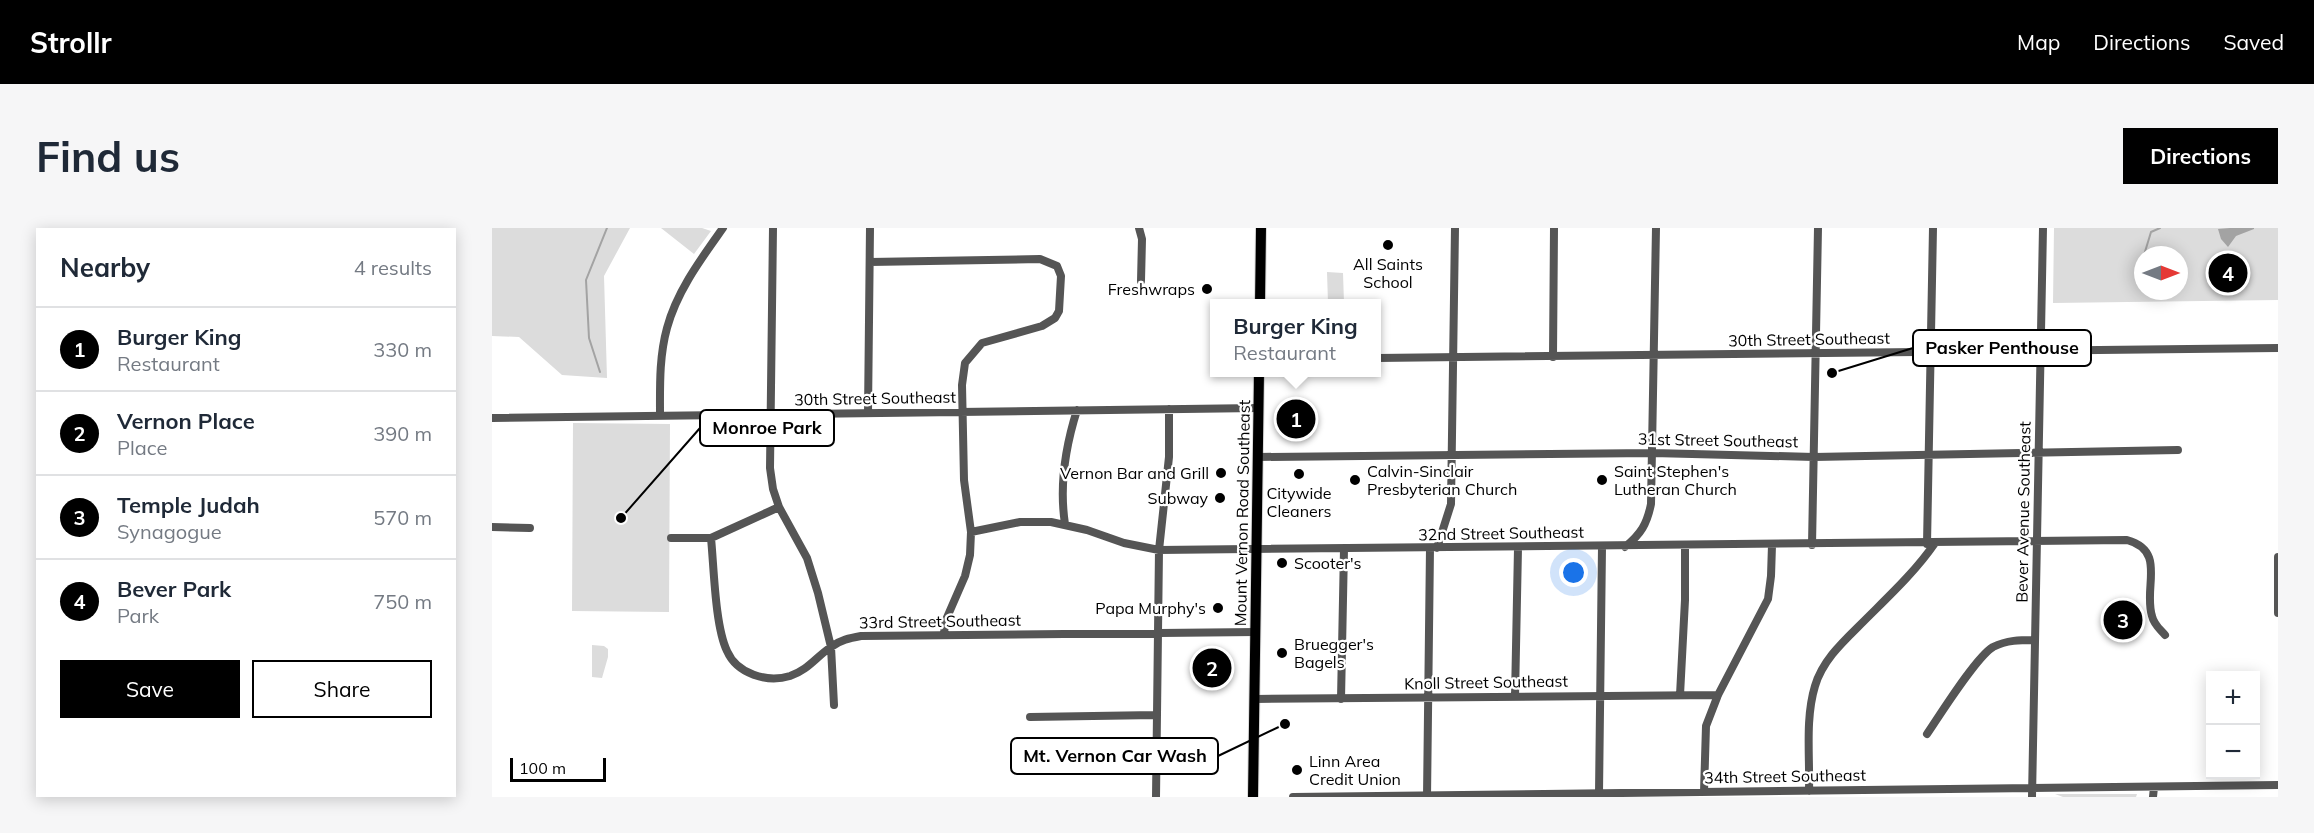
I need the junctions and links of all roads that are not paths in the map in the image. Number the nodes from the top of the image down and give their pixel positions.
1 (723, 228) edge
2 (772, 228) edge
3 (870, 228) edge
4 (1139, 228) edge
5 (1261, 228) edge
6 (1455, 228) edge
7 (1554, 228) edge
8 (1656, 228) edge
9 (1818, 228) edge
10 (1933, 228) edge
11 (2043, 228) edge
12 (870, 262) junction
13 (1142, 282) dead end
14 (1260, 299) edge
15 (2278, 348) edge
16 (2041, 351) junction
17 (1816, 353) junction
18 (1930, 353) junction
19 (1653, 356) junction
20 (1553, 357) junction
21 (1381, 358) edge
22 (1454, 358) junction
23 (1259, 377) edge
24 (1258, 408) junction
25 (1169, 409) junction
26 (1077, 410) junction
27 (963, 412) junction
28 (868, 413) junction
29 (769, 414) junction
30 (660, 416) junction
31 (492, 418) edge
32 (2178, 450) dead end
33 (1653, 453) junction
34 (2039, 454) junction
35 (1452, 455) junction
36 (1928, 455) junction
37 (1258, 457) junction
38 (1814, 457) junction
39 (779, 507) junction
40 (1065, 524) junction
41 (492, 527) edge
42 (530, 528) dead end
43 (971, 532) junction
44 (671, 538) dead end
45 (711, 538) junction
46 (2037, 542) junction
47 (1931, 544) junction
48 (1685, 545) junction
49 (1772, 545) junction
50 (1812, 545) junction
51 (1602, 546) junction
52 (1625, 546) junction
53 (1434, 548) junction
54 (1518, 548) junction
55 (1344, 549) junction
56 (1159, 550) junction
57 (1257, 550) junction
58 (2278, 557) edge
59 (2278, 613) edge
60 (1256, 632) junction
61 (1158, 633) junction
62 (944, 635) junction
63 (2165, 635) dead end
64 (2035, 640) junction
65 (831, 646) junction
66 (1680, 695) junction
67 (1718, 695) junction
68 (1601, 696) junction
69 (1515, 697) junction
70 (1429, 698) junction
71 (1255, 699) junction
72 (1341, 699) junction
73 (834, 705) dead end
74 (1156, 716) junction
75 (1030, 717) dead end
76 (1927, 734) dead end
77 (2278, 785) edge
78 (2154, 787) junction
79 (1809, 791) junction
80 (1704, 792) junction
81 (1599, 793) junction
82 (2032, 793) edge
83 (1889, 794) edge
84 (1427, 796) edge
85 (1156, 797) edge
86 (1253, 797) edge
87 (1293, 797) edge
88 (2153, 797) edge

1 - 30 street
2 - 29 street
3 - 12 street
4 - 13 street
5 - 14 main road
6 - 22 street
7 - 20 street
8 - 19 street
9 - 17 street
10 - 18 street
11 - 16 street, Bever Avenue Southeast
12 - 27 street
12 - 28 street
15 - 16 street, 30th Street Southeast
16 - 18 street, 30th Street Southeast
16 - 34 street, Bever Avenue Southeast
17 - 18 street, 30th Street Southeast
17 - 19 street, 30th Street Southeast
17 - 38 street
18 - 36 street
19 - 20 street, 30th Street Southeast
19 - 33 street
20 - 22 street, 30th Street Southeast
21 - 22 street, 30th Street Southeast
22 - 35 street
23 - 24 main road, Mount Vernon Road Southeast
24 - 25 street, 30th Street Southeast
24 - 37 main road, Mount Vernon Road Southeast
25 - 26 street, 30th Street Southeast
25 - 56 street
26 - 27 street, 30th Street Southeast
26 - 40 street
27 - 28 street, 30th Street Southeast
27 - 43 street
28 - 29 street, 30th Street Southeast
29 - 30 street, 30th Street Southeast
29 - 39 street
30 - 31 street, 30th Street Southeast
32 - 34 street, 31st Street Southeast
33 - 35 street, 31st Street Southeast
33 - 38 street, 31st Street Southeast
33 - 52 street
34 - 36 street, 31st Street Southeast
34 - 46 street, Bever Avenue Southeast
35 - 37 street, 31st Street Southeast
35 - 53 street
36 - 38 street, 31st Street Southeast
36 - 47 street
37 - 57 main road, Mount Vernon Road Southeast
38 - 50 street
39 - 45 street
39 - 65 street
40 - 43 street, 32nd Street Southeast
40 - 56 street, 32nd Street Southeast
41 - 42 street
43 - 62 street
44 - 45 street
45 - 65 street, 33rd Street Southeast
46 - 47 street, 32nd Street Southeast
46 - 63 street, 32nd Street Southeast
46 - 64 street, Bever Avenue Southeast
47 - 50 street, 32nd Street Southeast
47 - 79 street
48 - 49 street, 32nd Street Southeast
48 - 52 street, 32nd Street Southeast
48 - 66 street
49 - 50 street, 32nd Street Southeast
49 - 67 street
51 - 52 street, 32nd Street Southeast
51 - 54 street, 32nd Street Southeast
51 - 68 street
53 - 54 street, 32nd Street Southeast
53 - 55 street, 32nd Street Southeast
53 - 70 street
54 - 69 street
55 - 57 street, 32nd Street Southeast
55 - 72 street
56 - 57 street, 32nd Street Southeast
56 - 61 street
57 - 60 main road, Mount Vernon Road Southeast
58 - 59 street
60 - 61 street, 33rd Street Southeast
60 - 71 main road, Mount Vernon Road Southeast
61 - 62 street, 33rd Street Southeast
61 - 74 street
62 - 65 street, 33rd Street Southeast
64 - 76 street
64 - 82 street, Bever Avenue Southeast
65 - 73 street
66 - 67 street, Knoll Street Southeast
66 - 68 street, Knoll Street Southeast
67 - 80 street
68 - 69 street, Knoll Street Southeast
68 - 81 street
69 - 70 street, Knoll Street Southeast
70 - 72 street, Knoll Street Southeast
70 - 84 street
71 - 72 street, Knoll Street Southeast
71 - 86 main road, Mount Vernon Road Southeast
74 - 75 street
74 - 85 street
77 - 78 street, 34th Street Southeast
78 - 82 street, 34th Street Southeast
78 - 88 street
79 - 80 street, 34th Street Southeast
79 - 83 street, 34th Street Southeast
80 - 81 street, 34th Street Southeast
81 - 84 street, 34th Street Southeast
82 - 83 street, 34th Street Southeast
84 - 87 street, 34th Street Southeast

